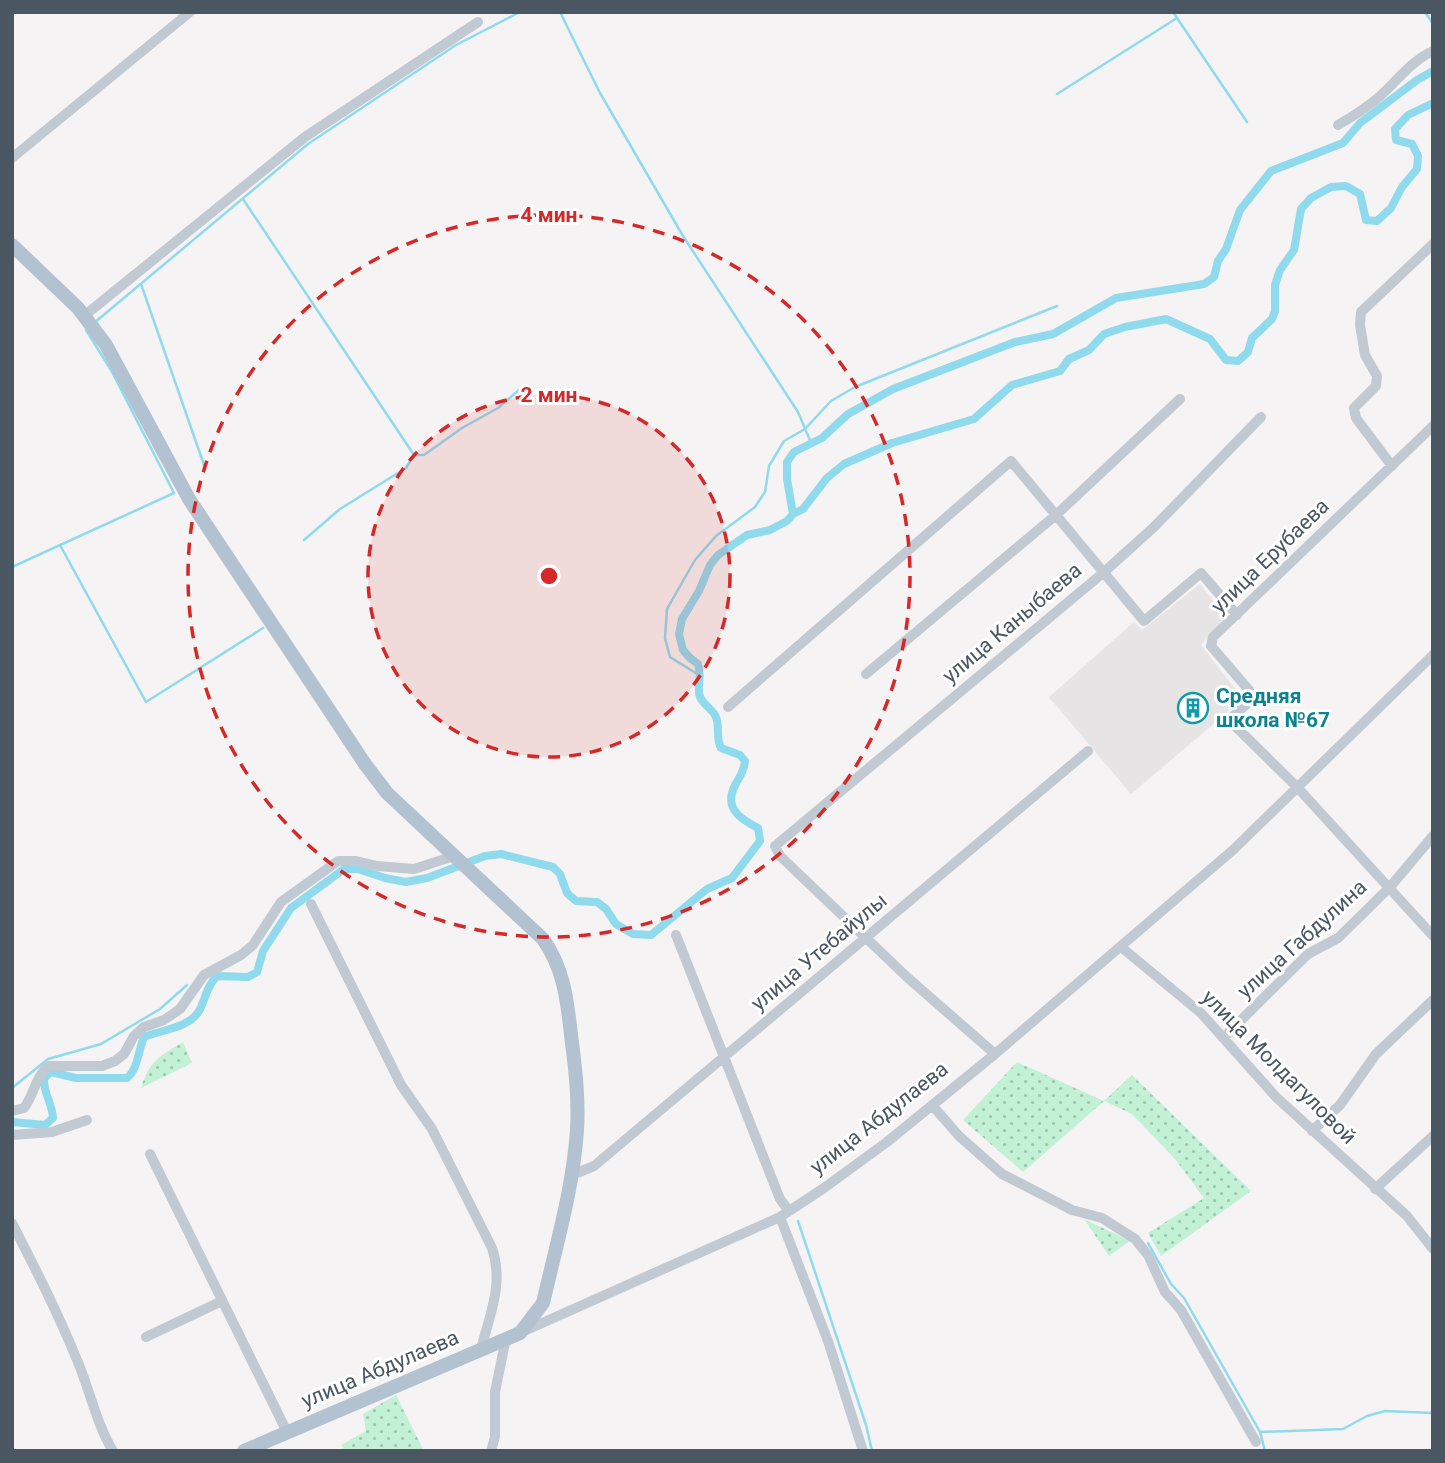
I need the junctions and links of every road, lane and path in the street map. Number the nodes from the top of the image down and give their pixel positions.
1 (190, 12) edge
2 (478, 22) dead end
3 (1433, 51) edge
4 (1338, 125) dead end
5 (12, 158) edge
6 (1433, 244) edge
7 (12, 245) edge
8 (90, 323) junction
9 (1180, 398) dead end
10 (1261, 417) dead end
11 (1433, 426) edge
12 (1392, 466) junction
13 (1056, 515) junction
14 (1103, 573) junction
15 (1237, 615) junction
16 (1433, 655) edge
17 (866, 674) dead end
18 (728, 707) dead end
19 (1088, 751) dead end
20 (1297, 786) junction
21 (1433, 836) edge
22 (459, 862) junction
23 (1390, 887) junction
24 (311, 904) dead end
25 (676, 935) dead end
26 (1433, 936) edge
27 (866, 937) junction
28 (1121, 947) junction
29 (1433, 1000) edge
30 (1223, 1038) junction
31 (995, 1054) junction
32 (724, 1058) junction
33 (932, 1105) junction
34 (12, 1111) edge
35 (87, 1120) dead end
36 (1312, 1131) junction
37 (12, 1135) edge
38 (1433, 1136) edge
39 (150, 1154) dead end
40 (572, 1175) junction
41 (1375, 1189) junction
42 (784, 1214) junction
43 (12, 1223) edge
44 (15, 1236) edge
45 (1433, 1249) edge
46 (222, 1301) junction
47 (513, 1336) junction
48 (146, 1337) dead end
49 (481, 1349) junction
50 (286, 1432) junction
51 (1256, 1442) dead end
52 (113, 1451) edge
53 (244, 1451) edge
54 (491, 1451) edge
55 (863, 1451) edge

1 - 5 street
2 - 8 street
3 - 4 street
6 - 12 street
7 - 8 main road
8 - 22 main road
9 - 13 street
10 - 14 street, улица Каныбаева
11 - 12 street, улица Ерубаева
12 - 15 street, улица Ерубаева
13 - 14 street
13 - 17 street
13 - 18 street
14 - 15 street
14 - 27 street, улица Каныбаева
15 - 20 street, улица Ерубаева
16 - 20 street, улица Абдулаева
19 - 27 street, улица Утебайулы
20 - 23 street, улица Ерубаева
20 - 28 street, улица Абдулаева
21 - 23 street, улица Габдулина
22 - 34 street
22 - 40 main road
23 - 26 street, улица Ерубаева
23 - 30 street, улица Габдулина
24 - 49 street
25 - 32 street
27 - 31 street
27 - 32 street, улица Утебайулы
28 - 30 street, улица Молдагуловой
28 - 31 street, улица Абдулаева
29 - 36 street
30 - 36 street, улица Молдагуловой
31 - 33 street, улица Абдулаева
32 - 40 street, улица Утебайулы
32 - 42 street
33 - 42 street, улица Абдулаева
33 - 51 street
35 - 37 street
36 - 41 street, улица Молдагуловой
38 - 41 street
39 - 46 street
40 - 47 main road
41 - 45 street, улица Молдагуловой
42 - 47 street, улица Абдулаева
42 - 55 street
43 - 44 street
44 - 52 street
46 - 48 street
46 - 50 street
47 - 49 main road, улица Абдулаева
47 - 54 street
49 - 50 main road, улица Абдулаева
50 - 53 main road, улица Абдулаева

